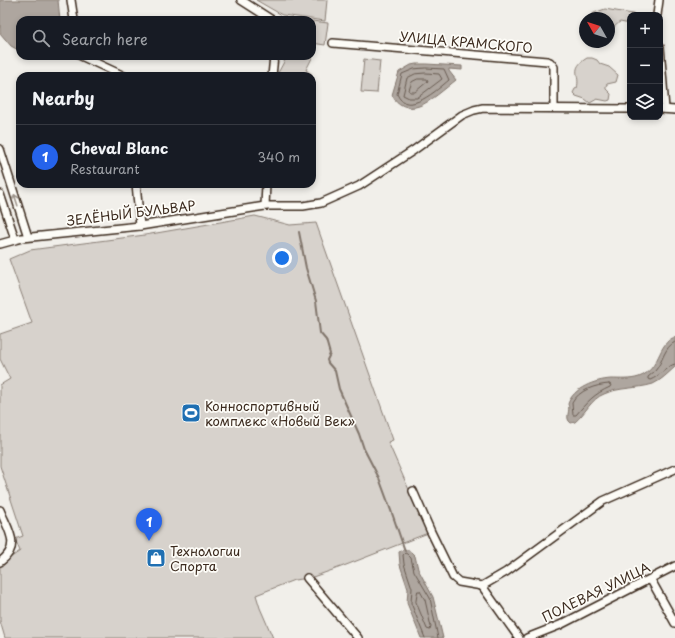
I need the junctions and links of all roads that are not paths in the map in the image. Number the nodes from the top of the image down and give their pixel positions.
1 (71, 0) edge
2 (241, 0) edge
3 (659, 0) edge
4 (658, 12) edge
5 (73, 16) edge
6 (266, 16) edge
7 (333, 43) dead end
8 (660, 48) edge
9 (90, 60) edge
10 (274, 60) edge
11 (115, 72) edge
12 (272, 72) edge
13 (661, 84) edge
14 (554, 108) junction
15 (627, 109) edge
16 (663, 109) edge
17 (675, 110) edge
18 (0, 150) edge
19 (136, 188) edge
20 (266, 188) edge
21 (0, 194) edge
22 (265, 206) junction
23 (140, 226) junction
24 (28, 237) junction
25 (15, 239) junction
26 (0, 244) edge
27 (675, 469) edge
28 (413, 491) dead end
29 (0, 510) edge
30 (0, 562) edge
31 (675, 566) edge
32 (306, 578) dead end
33 (651, 580) junction
34 (482, 586) junction
35 (675, 623) edge
36 (358, 638) edge
37 (519, 638) edge
38 (527, 638) edge

1 - 5 street
2 - 6 street
3 - 4 street
7 - 14 street, УЛИЦА КРАМСКОГО
8 - 13 street
9 - 11 street
10 - 12 street
14 - 15 street, ЗЕЛЁНЫЙ БУЛЬВАР
14 - 22 street, ЗЕЛЁНЫЙ БУЛЬВАР
16 - 17 street
24 -> 18 street
19 - 23 street
20 - 22 street
21 - 25 street
22 - 23 street, ЗЕЛЁНЫЙ БУЛЬВАР
23 - 24 street, ЗЕЛЁНЫЙ БУЛЬВАР
24 - 25 street, ЗЕЛЁНЫЙ БУЛЬВАР
25 - 26 street, ЗЕЛЁНЫЙ БУЛЬВАР
27 - 34 street
28 - 34 street
29 - 30 street
31 - 33 street, ПОЛЕВАЯ УЛИЦА
32 - 36 street
33 - 35 street
33 - 38 street, ПОЛЕВАЯ УЛИЦА
34 - 37 street

